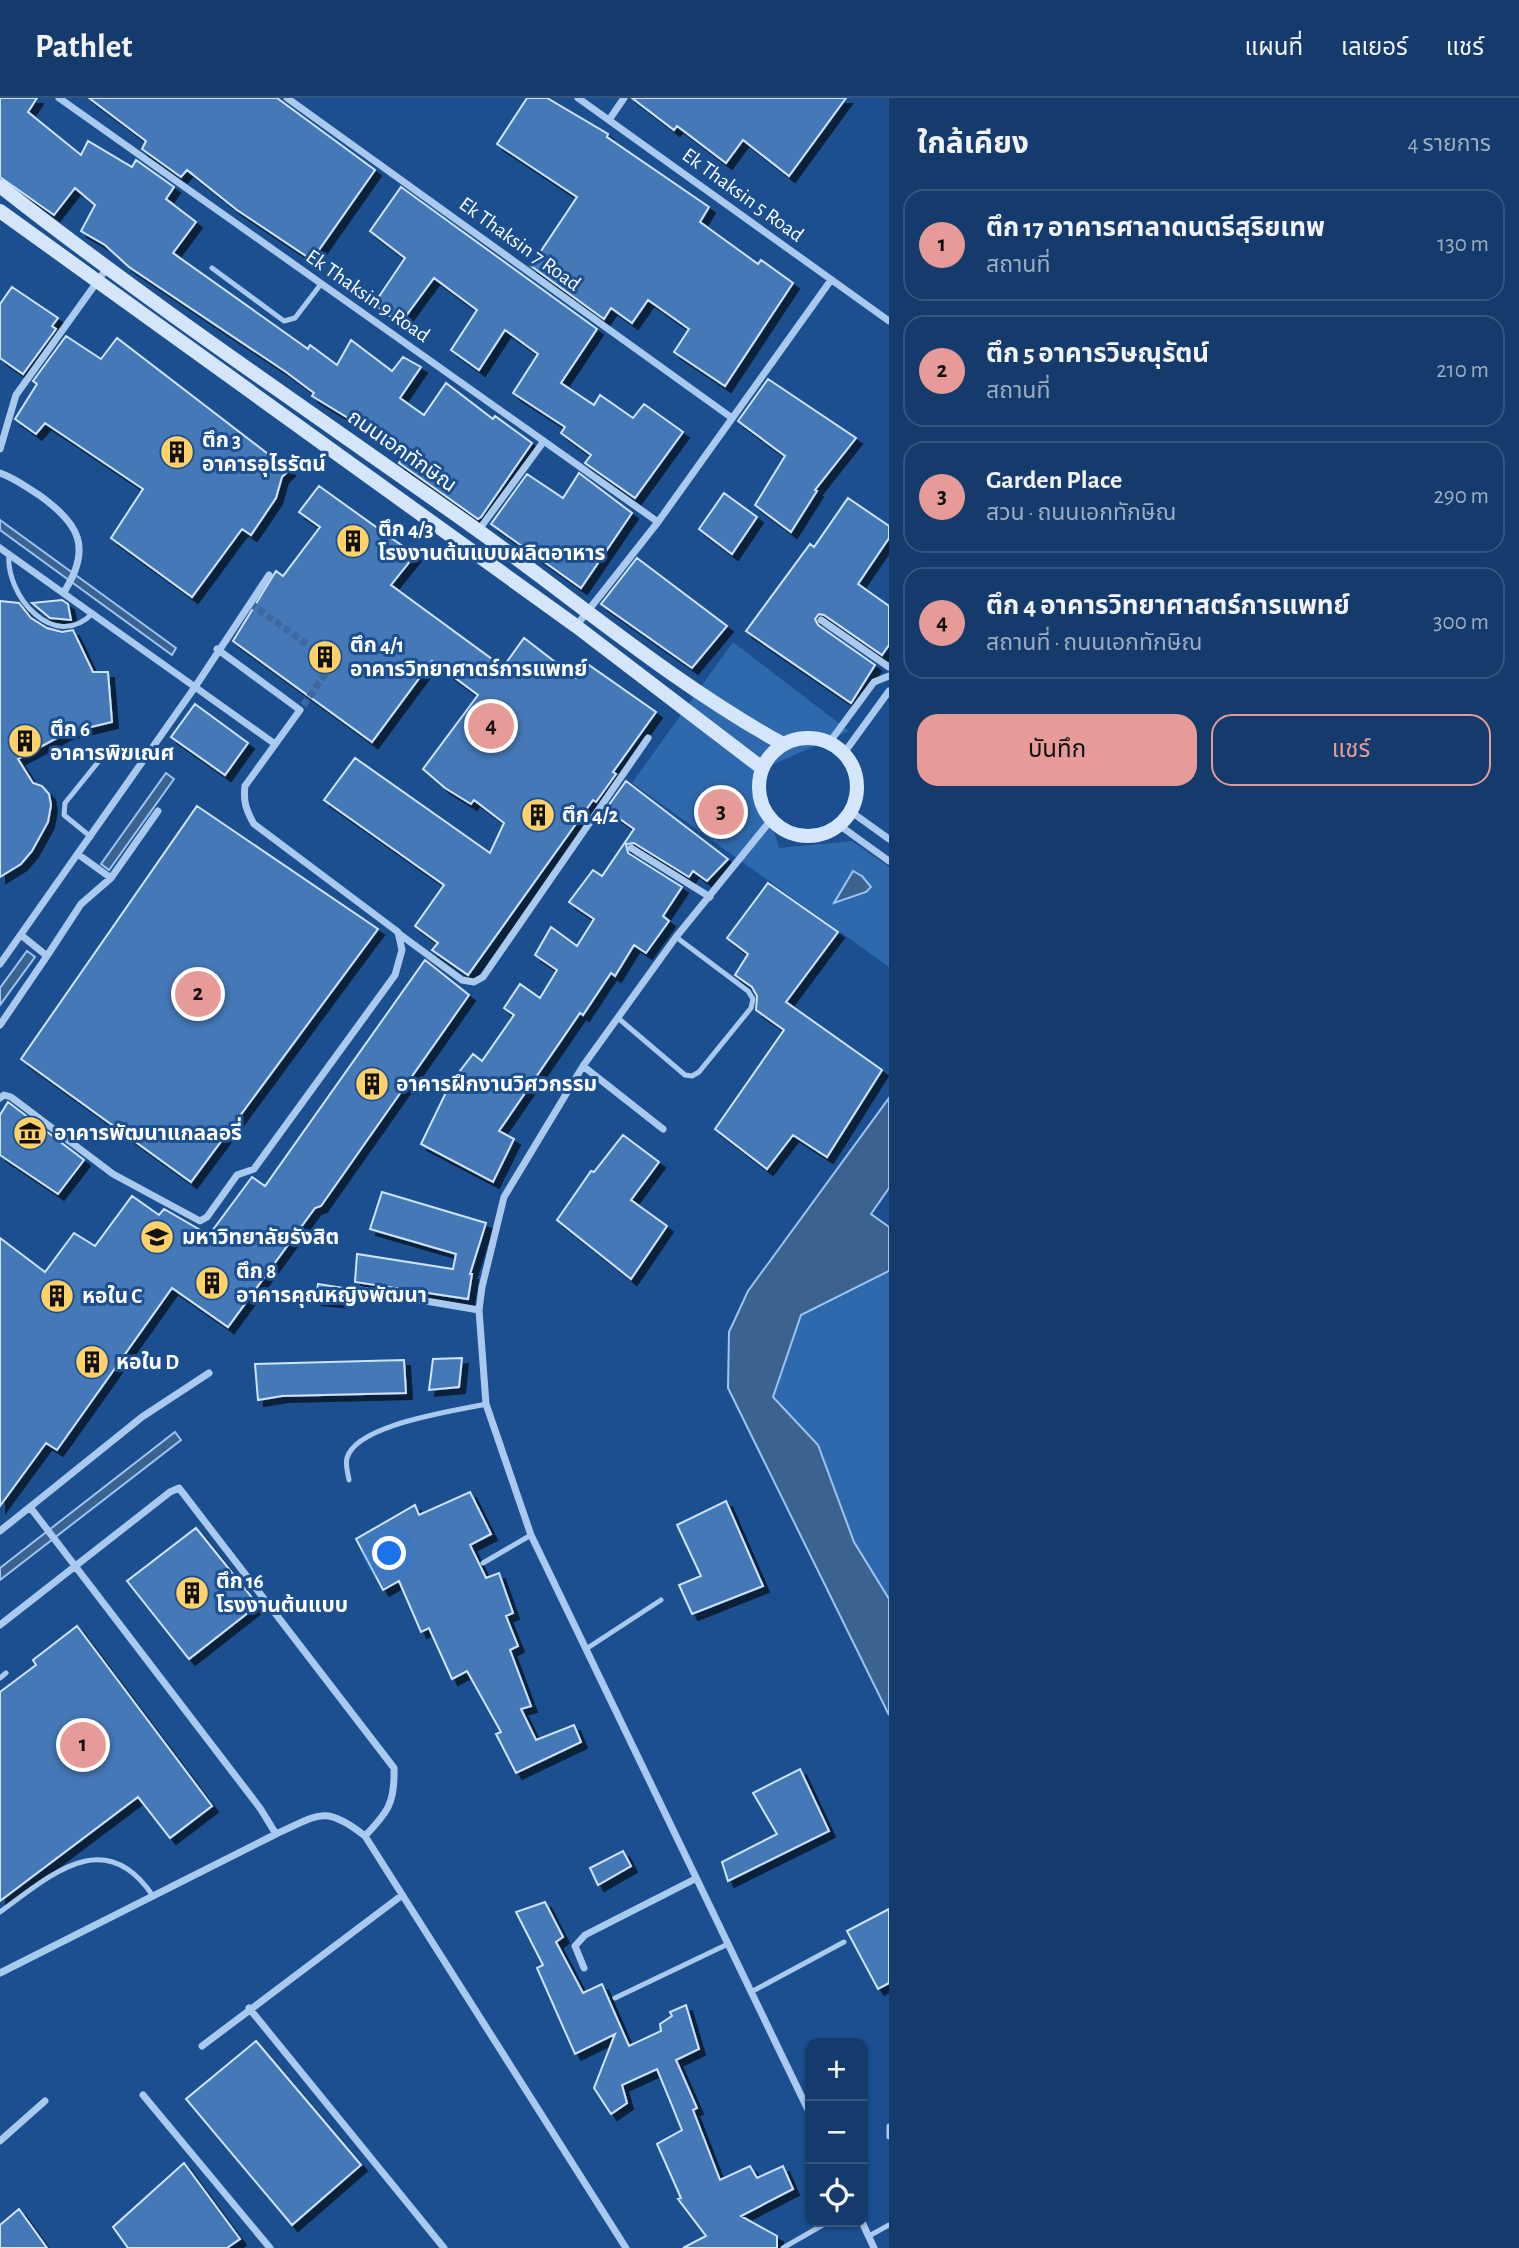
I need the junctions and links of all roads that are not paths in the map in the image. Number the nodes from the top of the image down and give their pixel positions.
1 (59, 98) edge
2 (287, 98) edge
3 (578, 98) edge
4 (624, 98) edge
5 (609, 120) junction
6 (0, 186) edge
7 (0, 211) edge
8 (108, 267) junction
9 (212, 268) dead end
10 (831, 280) junction
11 (97, 282) junction
12 (321, 284) junction
13 (889, 321) edge
14 (732, 418) junction
15 (544, 441) junction
16 (0, 449) edge
17 (0, 474) edge
18 (658, 522) junction
19 (478, 531) junction
20 (0, 548) edge
21 (9, 554) junction
22 (269, 575) dead end
23 (64, 592) junction
24 (588, 610) junction
25 (93, 613) junction
26 (821, 620) dead end
27 (576, 626) junction
28 (217, 649) junction
29 (889, 667) edge
30 (889, 676) edge
31 (195, 687) junction
32 (889, 691) edge
33 (648, 738) dead end
34 (829, 743) junction
35 (275, 744) junction
36 (783, 744) junction
37 (844, 753) junction
38 (99, 761) dead end
39 (762, 768) junction
40 (158, 811) dead end
41 (850, 811) junction
42 (771, 820) junction
43 (839, 825) junction
44 (91, 836) junction
45 (889, 839) edge
46 (631, 848) dead end
47 (79, 855) junction
48 (889, 861) edge
49 (111, 877) junction
50 (710, 897) junction
51 (398, 932) junction
52 (21, 936) junction
53 (676, 937) junction
54 (47, 956) junction
55 (0, 964) edge
56 (618, 1018) junction
57 (0, 1025) edge
58 (583, 1066) junction
59 (0, 1098) edge
60 (663, 1129) dead end
61 (361, 1290) dead end
62 (479, 1310) junction
63 (209, 1373) dead end
64 (486, 1404) junction
65 (349, 1480) dead end
66 (30, 1507) junction
67 (0, 1531) edge
68 (531, 1535) junction
69 (483, 1563) dead end
70 (77, 1567) junction
71 (661, 1601) dead end
72 (0, 1625) edge
73 (586, 1649) junction
74 (6, 1673) dead end
75 (0, 1678) edge
76 (276, 1834) junction
77 (365, 1836) junction
78 (695, 1879) junction
79 (153, 1896) junction
80 (401, 1896) junction
81 (0, 1912) edge
82 (844, 1942) dead end
83 (728, 1944) junction
84 (583, 1969) dead end
85 (0, 1973) edge
86 (751, 1992) junction
87 (615, 1998) dead end
88 (249, 2008) junction
89 (202, 2046) dead end
90 (143, 2095) dead end
91 (45, 2101) dead end
92 (805, 2104) edge
93 (889, 2126) edge
94 (889, 2137) edge
95 (0, 2141) edge
96 (889, 2225) edge
97 (819, 2227) edge
98 (864, 2227) edge
99 (869, 2236) junction
100 (270, 2248) edge
101 (444, 2248) edge
102 (626, 2248) edge
103 (783, 2248) edge
104 (874, 2248) edge

1 - 12 street, Ek Thaksin 9 Road
2 - 14 street, Ek Thaksin 7 Road
3 - 5 street, Ek Thaksin 5 Road
4 - 5 street
5 - 10 street, Ek Thaksin 5 Road
6 - 8 street, ถนนเอกทักษิณ
7 - 11 street, ถนนเอกทักษิณ
8 - 11 street
8 - 19 street, ถนนเอกทักษิณ
9 - 12 lane
10 - 13 street, Ek Thaksin 5 Road
10 - 14 street
11 - 16 street
11 - 27 street, ถนนเอกทักษิณ
12 - 15 street, Ek Thaksin 9 Road
14 - 18 street
15 - 18 street, Ek Thaksin 9 Road
15 - 19 street
17 - 23 street
18 - 24 street
19 - 24 street, ถนนเอกทักษิณ
20 - 21 street
21 - 23 street
21 - 25 lane
22 - 28 street
23 - 25 street
24 - 27 street
24 - 36 street, ถนนเอกทักษิณ
25 - 31 street
26 - 29 street
27 - 39 street, ถนนเอกทักษิณ
28 - 31 street
28 - 35 street
30 - 34 street
31 - 35 street
31 - 44 street
32 - 37 street
33 - 51 street
34 - 36 street
34 - 37 street
35 - 51 street
36 - 39 street
37 - 41 street
38 - 44 lane
39 - 42 street
40 - 49 street
41 - 43 street
41 - 45 street
42 - 43 street
42 - 50 street
43 - 48 street
44 - 47 street
46 - 50 street
47 - 49 street
47 - 52 street
49 - 54 street
50 - 53 street
51 - 59 street
52 - 54 street
52 - 55 street
53 - 56 street
53 - 56 lane
54 - 57 street
56 - 58 street
58 - 60 street
58 - 62 street
61 - 62 street
62 - 64 street
63 - 66 street
64 - 65 lane
64 - 68 street
66 - 67 street
66 - 70 street
68 - 69 lane
68 - 73 street
70 - 72 street
70 - 76 street
70 - 77 street
71 - 73 lane
73 - 78 street
74 - 75 lane
76 - 77 street
76 - 79 street
77 - 80 street
78 - 83 street
78 - 84 street
79 - 81 lane
79 - 85 street
80 - 88 street
80 - 102 street
82 - 86 lane
83 - 86 street
83 - 87 lane
86 - 92 street
88 - 89 street
88 - 101 street
90 - 100 street
91 - 95 street
93 - 94 lane
96 - 99 lane
97 - 103 lane
98 - 99 street
99 - 104 street

